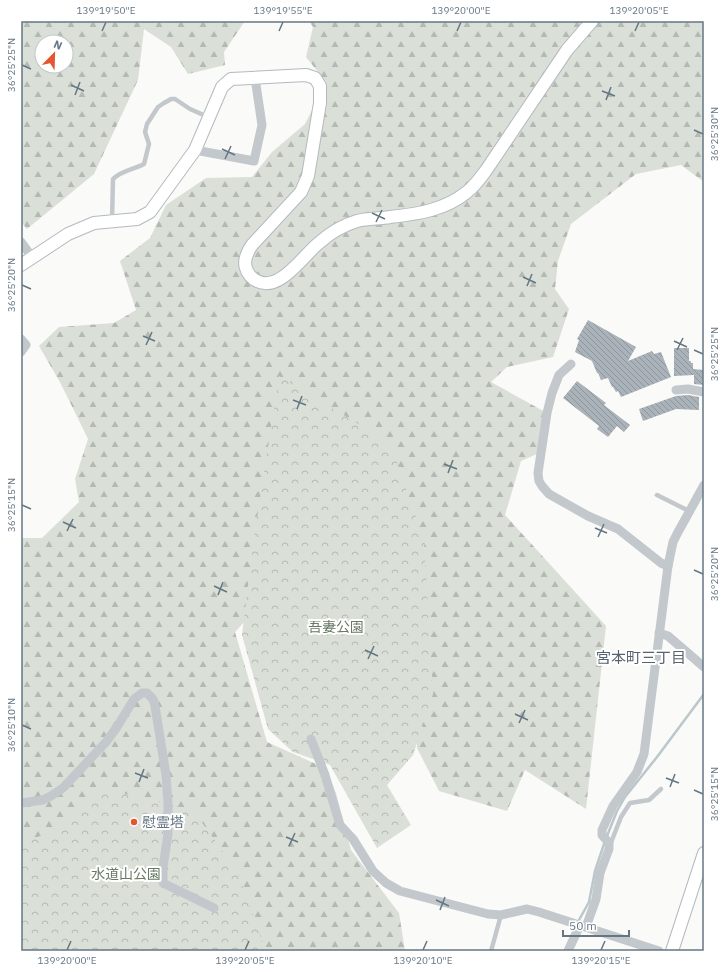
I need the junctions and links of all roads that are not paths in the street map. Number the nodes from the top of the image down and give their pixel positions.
1 (592, 21) edge
2 (255, 78) junction
3 (209, 117) junction
4 (196, 150) junction
5 (112, 221) junction
6 (21, 242) edge
7 (32, 257) junction
8 (21, 265) edge
9 (21, 339) edge
10 (21, 352) edge
11 (571, 364) dead end
12 (676, 390) dead end
13 (704, 392) edge
14 (704, 485) edge
15 (657, 495) dead end
16 (689, 511) junction
17 (668, 566) junction
18 (660, 633) junction
19 (704, 667) edge
20 (311, 739) dead end
21 (662, 789) dead end
22 (21, 803) edge
23 (607, 842) junction
24 (704, 853) edge
25 (214, 908) dead end
26 (501, 916) junction
27 (583, 926) junction
28 (491, 951) edge
29 (568, 951) edge
30 (659, 951) edge
31 (672, 951) edge

1 - 2 street
2 - 3 street
2 - 4 street
3 - 4 street
3 - 5 lane
4 - 5 street
5 - 7 street
6 - 7 street
7 - 8 street
9 - 10 street
11 - 17 street
12 - 13 street
14 - 16 street
15 - 16 lane
16 - 17 street
17 - 18 street
18 - 19 street
18 - 23 street
20 - 26 street
21 - 23 lane
22 - 25 street
23 - 27 street
24 - 31 street
26 - 27 street
26 - 28 lane
27 - 29 street
27 - 30 street

